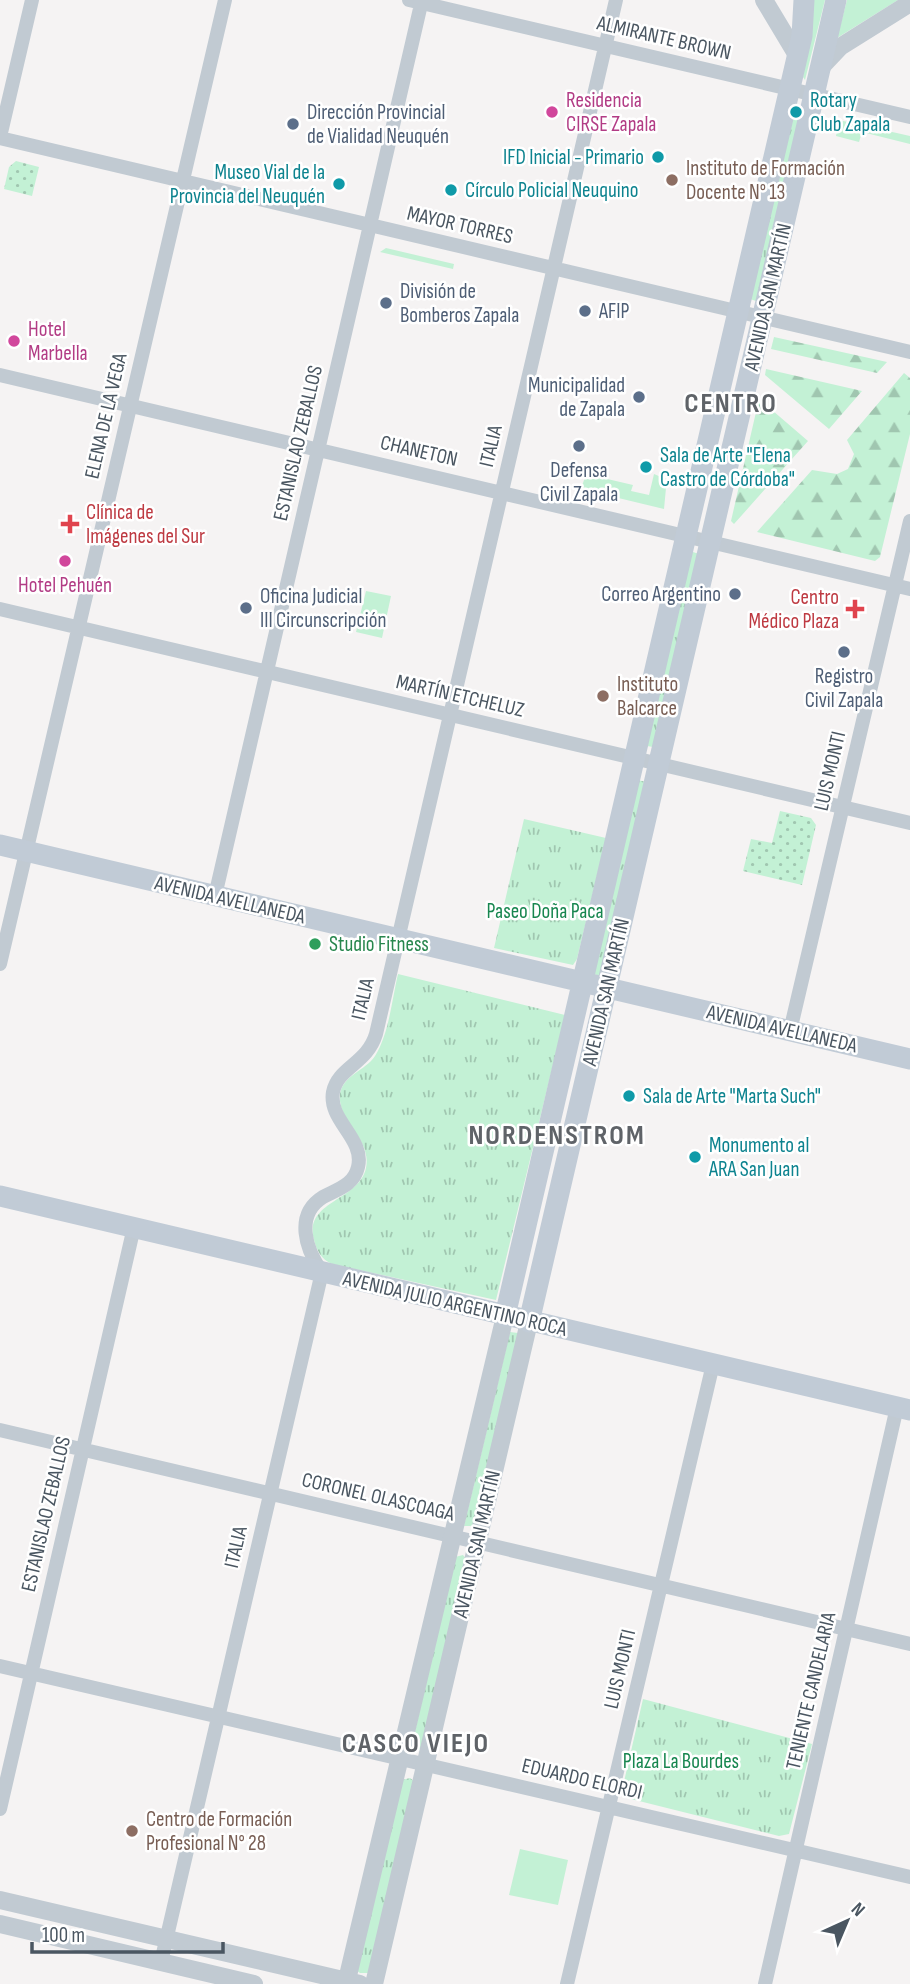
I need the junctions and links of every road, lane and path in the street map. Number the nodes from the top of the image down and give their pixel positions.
1 (32, 0) edge
2 (225, 0) edge
3 (616, 0) edge
4 (764, 0) edge
5 (804, 0) edge
6 (836, 0) edge
7 (417, 1) edge
8 (910, 3) edge
9 (606, 46) junction
10 (797, 55) junction
11 (822, 66) junction
12 (788, 89) junction
13 (815, 95) junction
14 (910, 117) edge
15 (0, 137) edge
16 (183, 181) junction
17 (370, 225) junction
18 (554, 268) junction
19 (736, 311) junction
20 (763, 318) junction
21 (910, 352) edge
22 (0, 375) edge
23 (130, 405) junction
24 (318, 449) junction
25 (502, 492) junction
26 (910, 521) edge
27 (685, 536) junction
28 (711, 542) junction
29 (895, 585) junction
30 (910, 589) edge
31 (0, 609) edge
32 (78, 628) junction
33 (267, 672) junction
34 (451, 715) junction
35 (634, 758) junction
36 (659, 764) junction
37 (843, 807) junction
38 (910, 823) edge
39 (0, 845) edge
40 (26, 852) junction
41 (215, 896) junction
42 (398, 940) junction
43 (0, 964) edge
44 (582, 983) junction
45 (607, 989) junction
46 (790, 1031) junction
47 (910, 1059) edge
48 (0, 1196) edge
49 (134, 1227) junction
50 (322, 1272) junction
51 (505, 1316) junction
52 (529, 1321) junction
53 (713, 1364) junction
54 (904, 1408) edge
55 (0, 1430) edge
56 (83, 1449) junction
57 (271, 1493) junction
58 (453, 1536) junction
59 (477, 1542) junction
60 (661, 1586) junction
61 (846, 1629) junction
62 (910, 1644) edge
63 (0, 1666) edge
64 (31, 1673) junction
65 (218, 1717) junction
66 (400, 1759) junction
67 (425, 1765) junction
68 (609, 1807) junction
69 (0, 1809) edge
70 (795, 1850) junction
71 (910, 1877) edge
72 (0, 1899) edge
73 (0, 1924) edge
74 (167, 1939) junction
75 (161, 1962) junction
76 (351, 1983) edge
77 (254, 1984) edge
78 (374, 1984) edge
79 (567, 1984) edge
80 (765, 1984) edge

1 - 15 street
2 - 16 street, ELENA DE LA VEGA
3 - 9 street, ITALIA
4 - 10 street
5 - 10 main road, AVENIDA SAN MARTÍN
6 - 11 main road, AVENIDA SAN MARTÍN
7 - 9 street, ALMIRANTE BROWN
7 - 17 street, ESTANISLAO ZEBALLOS
8 - 11 street
9 - 12 street, ALMIRANTE BROWN
9 - 18 street, ITALIA
10 - 12 main road, AVENIDA SAN MARTÍN
11 - 13 main road, AVENIDA SAN MARTÍN
12 - 13 street, ALMIRANTE BROWN
12 - 19 main road, AVENIDA SAN MARTÍN
13 - 14 street, ALMIRANTE BROWN
13 - 20 main road, AVENIDA SAN MARTÍN
15 - 16 street, MAYOR TORRES
16 - 17 street, MAYOR TORRES
16 - 23 street, ELENA DE LA VEGA
17 - 18 street, MAYOR TORRES
17 - 24 street, ESTANISLAO ZEBALLOS
18 - 19 street, MAYOR TORRES
18 - 25 street, ITALIA
19 - 20 street, MAYOR TORRES
19 - 27 main road, AVENIDA SAN MARTÍN
20 - 21 street, MAYOR TORRES
20 - 28 main road, AVENIDA SAN MARTÍN
22 - 23 street, CHANETON
23 - 24 street, CHANETON
23 - 32 street, ELENA DE LA VEGA
24 - 25 street, CHANETON
24 - 33 street, ESTANISLAO ZEBALLOS
25 - 27 street, CHANETON
25 - 34 street, ITALIA
26 - 29 street, LUIS MONTI
27 - 28 street, CHANETON
27 - 35 main road, AVENIDA SAN MARTÍN
28 - 29 street, CHANETON
28 - 36 main road, AVENIDA SAN MARTÍN
29 - 30 street, CHANETON
29 - 37 street, LUIS MONTI
31 - 32 street, MARTÍN ETCHELUZ
32 - 33 street, MARTÍN ETCHELUZ
32 - 40 street, ELENA DE LA VEGA
33 - 34 street, MARTÍN ETCHELUZ
33 - 41 street, ESTANISLAO ZEBALLOS
34 - 35 street, MARTÍN ETCHELUZ
34 - 42 street, ITALIA
35 - 36 street, MARTÍN ETCHELUZ
35 - 44 main road, AVENIDA SAN MARTÍN
36 - 37 street, MARTÍN ETCHELUZ
36 - 45 main road, AVENIDA SAN MARTÍN
37 - 38 street, MARTÍN ETCHELUZ
37 - 46 street, LUIS MONTI
39 - 40 main road, AVENIDA AVELLANEDA
40 - 41 main road, AVENIDA AVELLANEDA
40 - 43 street, ELENA DE LA VEGA
41 - 42 main road, AVENIDA AVELLANEDA
42 - 44 main road, AVENIDA AVELLANEDA
42 - 50 street, ITALIA
44 - 45 main road, AVENIDA AVELLANEDA
44 - 51 main road, AVENIDA SAN MARTÍN
45 - 46 main road, AVENIDA AVELLANEDA
45 - 52 main road, AVENIDA SAN MARTÍN
46 - 47 main road, AVENIDA AVELLANEDA
48 - 49 main road, AVENIDA JULIO ARGENTINO ROCA
49 - 50 main road, AVENIDA JULIO ARGENTINO ROCA
49 - 56 street, ESTANISLAO ZEBALLOS
50 - 51 main road, AVENIDA JULIO ARGENTINO ROCA
50 - 57 street, ITALIA
51 - 52 main road, AVENIDA JULIO ARGENTINO ROCA
51 - 58 street, AVENIDA SAN MARTÍN
52 - 53 main road, AVENIDA JULIO ARGENTINO ROCA
52 - 59 street, AVENIDA SAN MARTÍN
53 - 54 main road, AVENIDA JULIO ARGENTINO ROCA
53 - 60 street, LUIS MONTI
54 - 61 street, TENIENTE CANDELARIA
55 - 56 street, CORONEL OLASCOAGA
56 - 57 street, CORONEL OLASCOAGA
56 - 64 street, ESTANISLAO ZEBALLOS
57 - 58 street, CORONEL OLASCOAGA
57 - 65 street, ITALIA
58 - 59 street, CORONEL OLASCOAGA
58 - 66 street, AVENIDA SAN MARTÍN
59 - 60 street, CORONEL OLASCOAGA
59 - 67 street, AVENIDA SAN MARTÍN
60 - 61 street, CORONEL OLASCOAGA
60 - 68 street, LUIS MONTI
61 - 62 street, CORONEL OLASCOAGA
61 - 70 street, TENIENTE CANDELARIA
63 - 64 street, EDUARDO ELORDI
64 - 65 street, EDUARDO ELORDI
64 - 69 street, ESTANISLAO ZEBALLOS
65 - 66 street, EDUARDO ELORDI
65 - 74 street, ITALIA
66 - 67 street, EDUARDO ELORDI
66 - 76 street, AVENIDA SAN MARTÍN
67 - 68 street, EDUARDO ELORDI
67 - 78 street, AVENIDA SAN MARTÍN
68 - 70 street, EDUARDO ELORDI
68 - 79 street, LUIS MONTI
70 - 71 street, EDUARDO ELORDI
70 - 80 street, TENIENTE CANDELARIA
72 - 74 street
73 - 75 street
74 - 75 street, ITALIA
74 - 76 street
75 - 77 street

